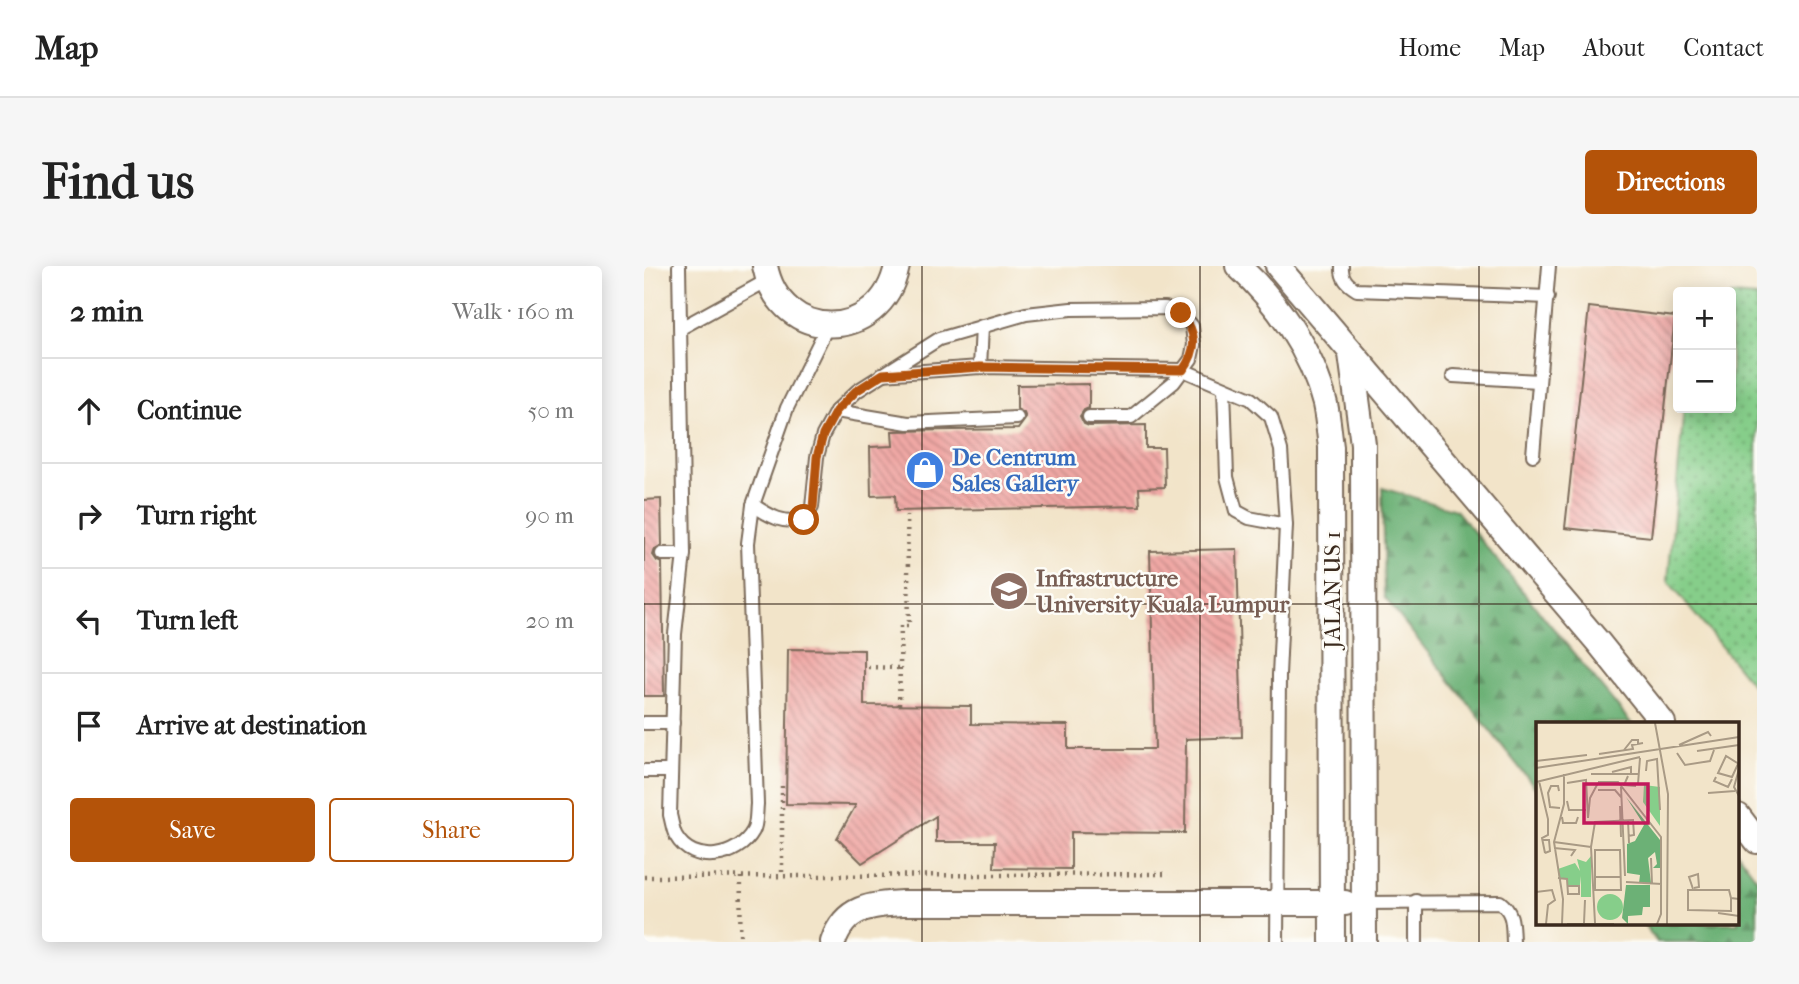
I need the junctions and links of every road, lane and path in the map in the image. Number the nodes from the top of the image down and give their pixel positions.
1 (680, 266) edge
2 (897, 266) edge
3 (1238, 266) edge
4 (1278, 266) edge
5 (1342, 266) edge
6 (1549, 266) edge
7 (767, 273) edge
8 (1548, 297) junction
9 (828, 325) junction
10 (982, 326) junction
11 (681, 328) junction
12 (1351, 353) junction
13 (980, 367) junction
14 (1183, 370) junction
15 (883, 374) junction
16 (1453, 376) dead end
17 (1539, 381) junction
18 (1224, 388) junction
19 (836, 411) junction
20 (1089, 417) dead end
21 (1017, 418) dead end
22 (1533, 455) dead end
23 (753, 505) junction
24 (907, 515) dead end
25 (1286, 525) junction
26 (662, 554) dead end
27 (684, 554) junction
28 (867, 667) dead end
29 (900, 668) junction
30 (899, 705) dead end
31 (1662, 722) edge
32 (644, 723) edge
33 (673, 723) junction
34 (644, 771) edge
35 (671, 771) junction
36 (782, 786) dead end
37 (1740, 820) edge
38 (1757, 841) edge
39 (1169, 874) dead end
40 (741, 876) junction
41 (782, 876) junction
42 (644, 877) edge
43 (1416, 901) junction
44 (1331, 903) junction
45 (1363, 903) junction
46 (1276, 904) junction
47 (740, 942) edge
48 (833, 942) edge
49 (1277, 942) edge
50 (1332, 942) edge
51 (1364, 942) edge
52 (1416, 942) edge
53 (1513, 942) edge

1 - 11 lane
2 - 9 street
3 - 44 street, JALAN US 1
4 - 12 street
5 - 8 lane
6 - 8 lane
7 - 9 street
7 - 11 lane
8 - 17 lane
9 - 23 lane
10 - 13 lane
10 - 14 lane
10 - 15 lane
11 - 27 lane
12 - 31 street
12 - 45 street, JALAN US 1
13 - 14 lane
13 - 15 lane
14 - 18 lane
14 - 20 lane
15 - 19 lane
16 - 17 lane
17 - 22 lane
18 - 25 lane
18 - 25 lane
19 - 21 lane
19 - 23 lane
23 - 35 lane
24 - 29 path
25 - 46 lane
26 - 27 lane
27 - 33 lane
28 - 29 path
29 - 30 path
32 - 33 lane
33 - 35 lane
34 - 35 lane
36 - 41 path
37 - 38 street
39 - 41 path
40 - 41 path
40 - 42 path
40 - 47 path
43 - 45 lane
43 - 52 lane
43 - 53 lane
44 - 45 street
44 - 46 street
44 - 50 street, JALAN US 1
45 - 51 street, JALAN US 1
46 - 48 street
46 - 49 lane

